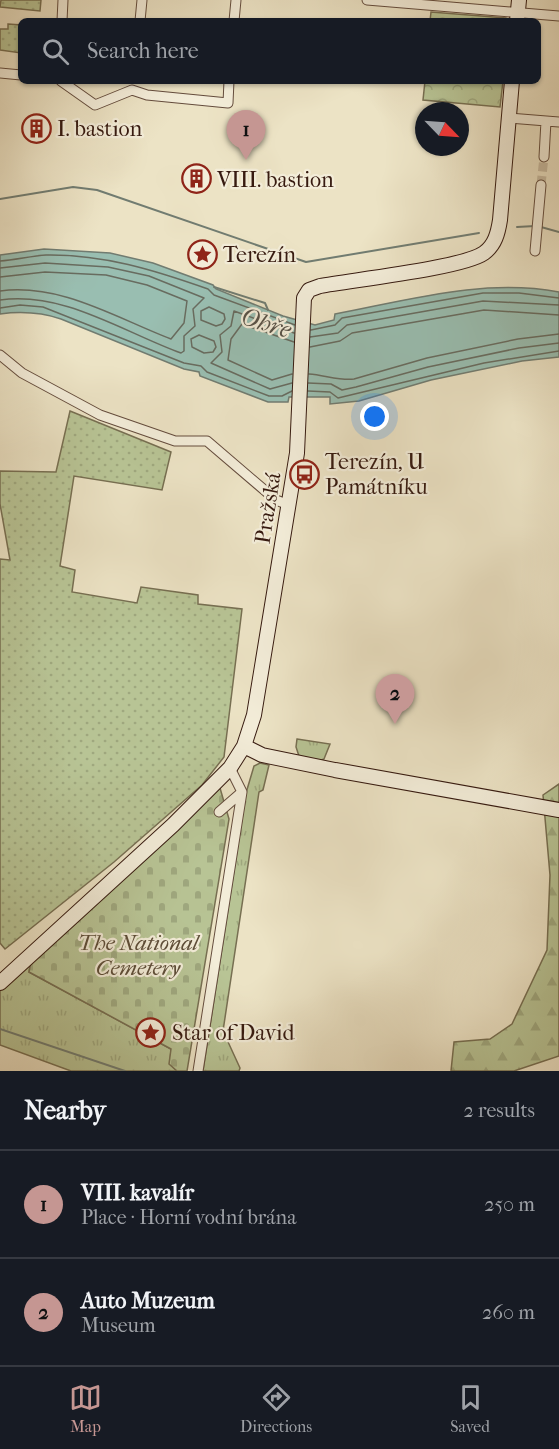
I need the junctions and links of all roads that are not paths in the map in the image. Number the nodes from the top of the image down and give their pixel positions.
1 (63, 0) edge
2 (142, 0) edge
3 (236, 0) edge
4 (367, 0) edge
5 (424, 2) edge
6 (518, 11) edge
7 (559, 16) edge
8 (62, 18) edge
9 (140, 18) edge
10 (234, 18) edge
11 (0, 73) edge
12 (18, 75) edge
13 (65, 84) edge
14 (229, 84) edge
15 (512, 84) edge
16 (133, 86) edge
17 (509, 118) junction
18 (546, 121) junction
19 (559, 122) edge
20 (544, 157) tunnel mouth
21 (541, 185) tunnel mouth
22 (535, 252) dead end
23 (0, 355) edge
24 (289, 505) junction
25 (244, 746) junction
26 (230, 768) junction
27 (242, 792) junction
28 (559, 810) edge
29 (219, 812) dead end
30 (0, 983) edge
31 (198, 1071) edge

1 - 8 street
2 - 9 street
3 - 10 street
4 - 5 street
5 - 6 street
6 - 7 street
11 - 12 street
13 - 16 street
14 - 16 street
15 - 17 main road, Pražská
17 - 18 street
17 - 24 main road, Pražská
18 - 19 street
18 - 20 street
21 - 22 street
23 - 24 street
24 - 25 main road, Pražská
25 - 26 main road, Pražská
25 - 28 main road
26 - 27 street
26 - 30 main road, Pražská
27 - 29 street
27 - 31 street

